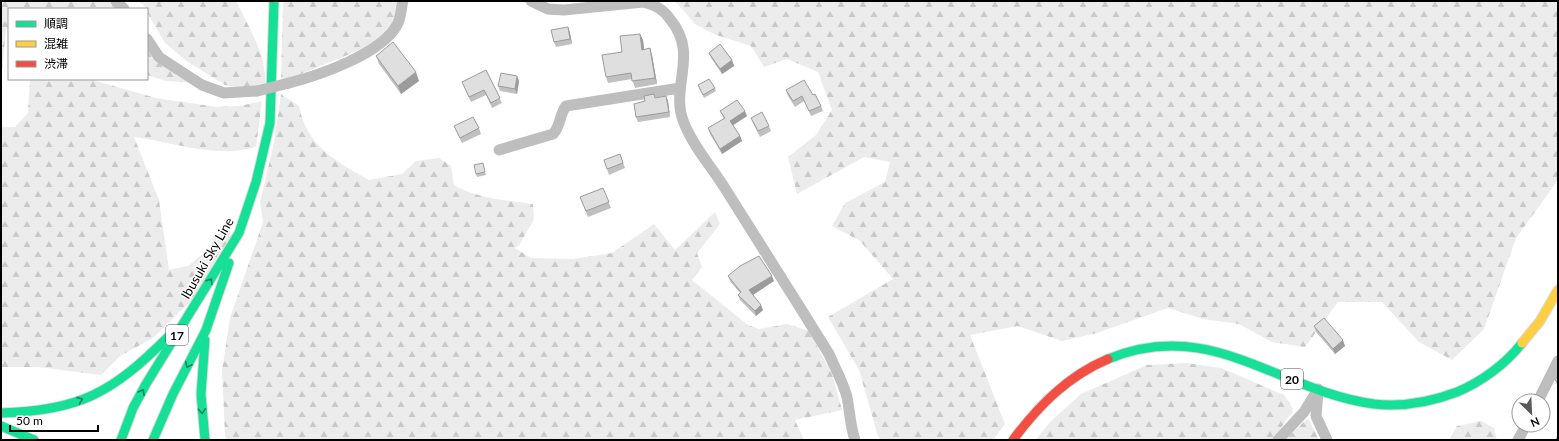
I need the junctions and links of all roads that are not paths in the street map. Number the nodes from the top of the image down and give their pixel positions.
1 (274, 1) edge
2 (403, 1) edge
3 (531, 1) edge
4 (148, 40) edge
5 (680, 88) junction
6 (499, 150) dead end
7 (240, 233) junction
8 (1558, 290) edge
9 (186, 320) junction
10 (206, 330) junction
11 (1558, 361) edge
12 (1318, 389) junction
13 (1542, 393) edge
14 (1, 412) edge
15 (1, 426) edge
16 (34, 440) edge
17 (121, 440) edge
18 (153, 440) edge
19 (205, 440) edge
20 (855, 440) edge
21 (1013, 440) edge
22 (1278, 440) edge
23 (1328, 440) edge

1 - 7 main road, Ibusuki Sky Line / 17
2 - 4 street, bridge
3 - 5 street
5 - 6 street
5 - 20 street
9 -> 7 main road, Ibusuki Sky Line / 17
7 - 10 main road
8 - 12 main road, 20
14 -> 9 main road
17 -> 9 main road, Ibusuki Sky Line / 17
10 -> 18 main road
10 -> 19 main road
11 - 13 street
12 - 21 main road, 20
12 - 22 street
12 - 23 street
15 - 16 main road

